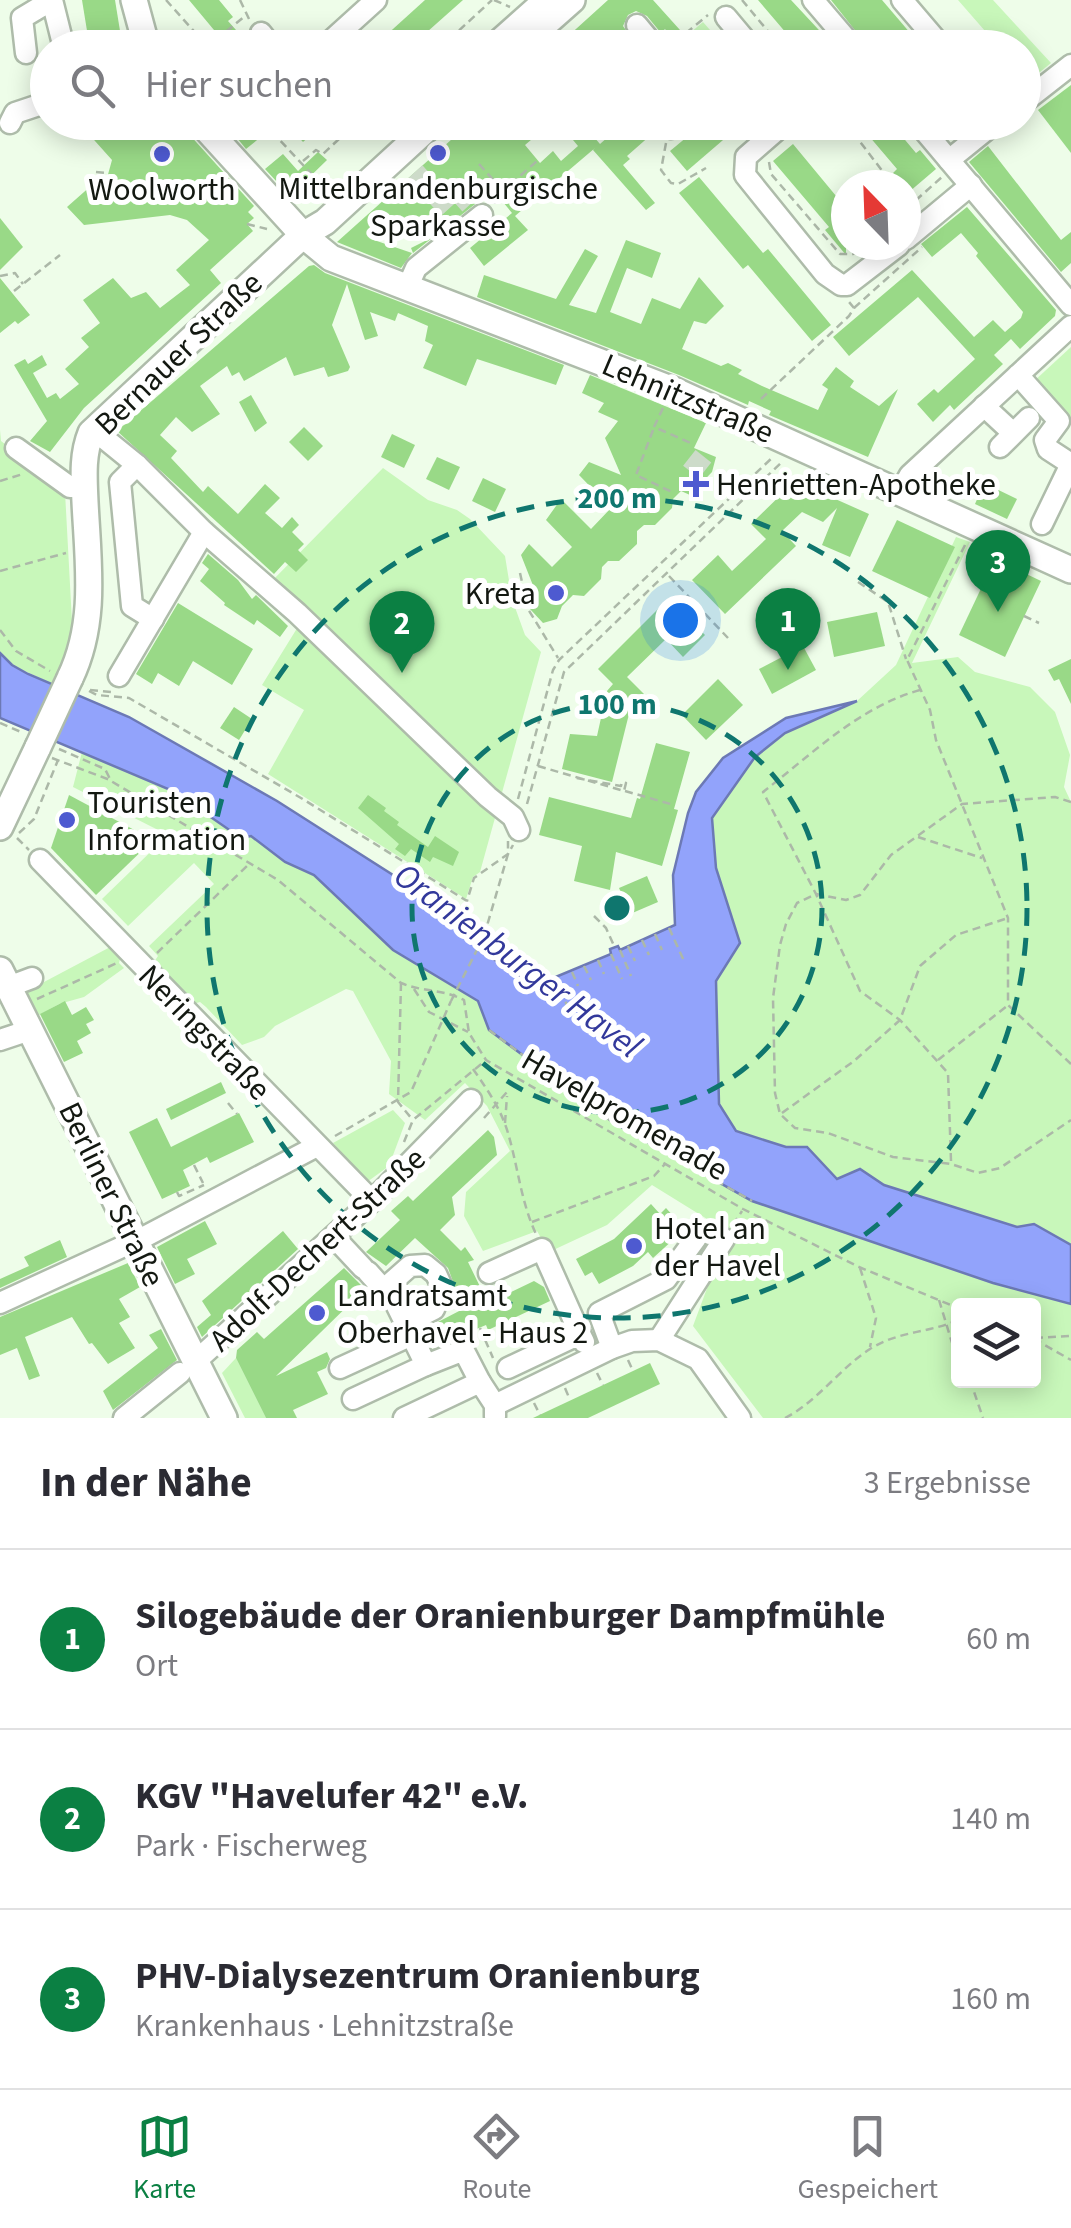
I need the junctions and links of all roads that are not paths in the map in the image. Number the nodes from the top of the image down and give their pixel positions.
1 (134, 0) edge
2 (376, 0) edge
3 (547, 0) edge
4 (572, 0) edge
5 (813, 0) edge
6 (890, 0) edge
7 (904, 10) edge
8 (719, 14) road end
9 (637, 25) dead end
10 (60, 30) edge
11 (137, 30) edge
12 (343, 30) edge
13 (514, 30) edge
14 (538, 30) edge
15 (641, 30) edge
16 (735, 30) edge
17 (839, 30) edge
18 (920, 30) edge
19 (26, 53) dead end
20 (1071, 65) edge
21 (1041, 89) edge
22 (30, 108) edge
23 (10, 123) dead end
24 (217, 140) edge
25 (391, 140) edge
26 (415, 140) edge
27 (765, 140) edge
28 (933, 140) edge
29 (973, 140) edge
30 (952, 163) junction
31 (971, 185) junction
32 (482, 215) road end
33 (921, 227) edge
34 (303, 234) junction
35 (882, 260) edge
36 (408, 286) junction
37 (1071, 304) edge
38 (1071, 326) edge
39 (1018, 375) junction
40 (984, 406) junction
41 (1029, 418) dead end
42 (92, 433) junction
43 (16, 448) dead end
44 (1071, 464) edge
45 (138, 465) junction
46 (84, 487) junction
47 (901, 492) junction
48 (1042, 524) dead end
49 (204, 532) junction
50 (1071, 570) edge
51 (152, 619) junction
52 (114, 684) road end
53 (516, 824) road end
54 (8, 832) edge
55 (40, 860) dead end
56 (18, 994) edge
57 (0, 1040) edge
58 (471, 1100) dead end
59 (321, 1144) junction
60 (372, 1201) junction
61 (334, 1238) junction
62 (696, 1238) dead end
63 (724, 1239) road end
64 (135, 1241) junction
65 (488, 1273) dead end
66 (384, 1289) junction
67 (0, 1304) edge
68 (409, 1329) junction
69 (580, 1334) junction
70 (659, 1340) junction
71 (612, 1348) junction
72 (592, 1358) junction
73 (426, 1365) junction
74 (188, 1367) junction
75 (340, 1368) dead end
76 (508, 1368) dead end
77 (480, 1382) junction
78 (353, 1399) dead end
79 (495, 1412) edge
80 (735, 1416) edge
81 (124, 1418) edge
82 (224, 1418) edge
83 (404, 1418) edge

1 - 11 main road
2 - 12 street
3 - 13 main road
4 - 14 main road
5 - 17 street
6 - 7 street
7 - 18 street
8 - 16 street
9 - 15 street
10 - 19 street
20 - 21 street
22 - 23 street
24 - 34 main road, Lehnitzstraße
25 - 34 main road, Bernauer Straße
26 - 34 main road, Bernauer Straße
27 - 35 street
28 - 30 street
29 - 30 street
30 - 31 street
31 - 33 street
31 - 37 street
32 - 36 street
34 - 36 main road, Lehnitzstraße
34 - 42 main road, Bernauer Straße
36 - 47 main road, Lehnitzstraße
38 - 39 street
39 - 40 street
39 - 44 street
40 - 41 street
40 - 47 street
42 - 45 street
42 - 46 main road, Bernauer Straße
43 - 46 street
44 - 48 street
45 - 49 street
45 - 51 street
46 - 54 main road, Bernauer Straße, bridge
47 - 50 main road, Lehnitzstraße
49 - 51 street
49 - 53 street
51 - 52 street
55 - 59 street, Neringstraße
56 - 57 street
56 - 64 main road, Berliner Straße
58 - 60 street, Adolf-Dechert-Straße
59 - 60 street, Neringstraße
59 - 64 street
60 - 61 street, Adolf-Dechert-Straße
61 - 66 street
61 - 74 street, Adolf-Dechert-Straße
62 - 71 street
63 - 70 street
64 - 67 street
64 - 74 main road, Berliner Straße
65 - 69 street
66 - 68 street
66 - 68 street
68 - 73 street
68 - 75 street
69 - 72 street
69 - 76 street
70 - 71 street
70 - 80 street
71 - 72 street
72 - 79 street
73 - 77 street
73 - 78 street
74 - 81 street, Adolf-Dechert-Straße
74 - 82 main road, Berliner Straße
77 - 79 street
77 - 83 street

